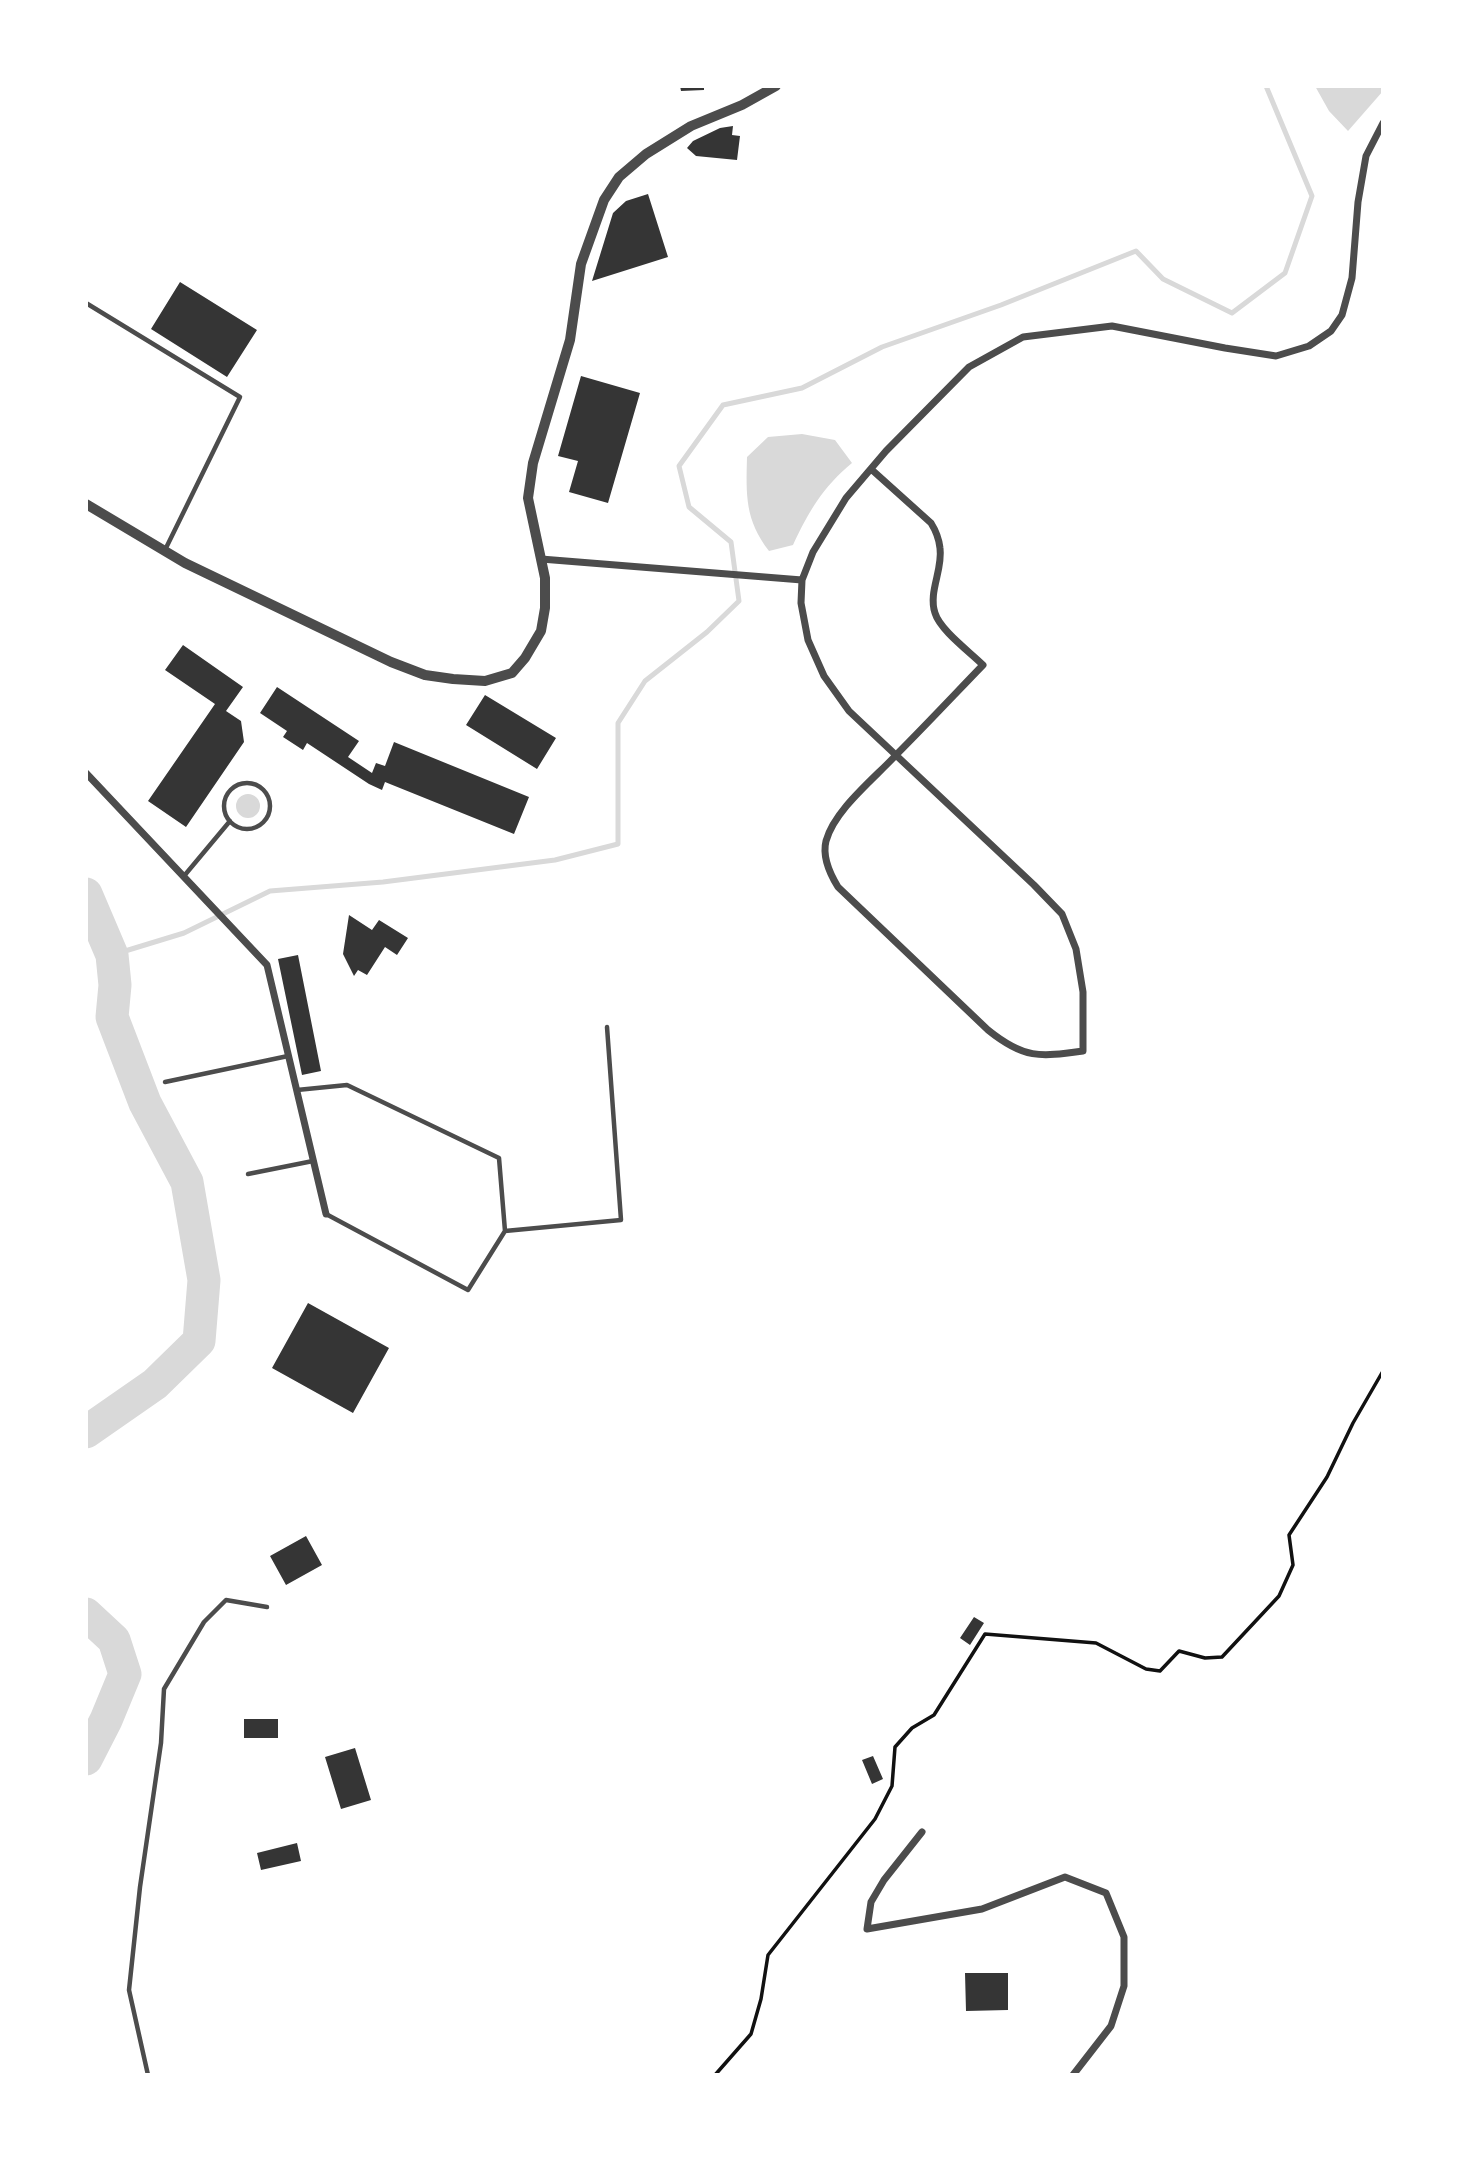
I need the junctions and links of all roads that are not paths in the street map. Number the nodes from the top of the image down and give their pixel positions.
1 (776, 86) edge
2 (1383, 123) edge
3 (86, 303) edge
4 (871, 470) junction
5 (86, 504) edge
6 (165, 551) junction
7 (541, 558) junction
8 (802, 580) junction
9 (896, 755) junction
10 (86, 773) edge
11 (230, 821) junction
12 (183, 876) junction
13 (607, 1027) dead end
14 (288, 1055) junction
15 (166, 1082) dead end
16 (297, 1090) junction
17 (313, 1161) junction
18 (248, 1174) dead end
19 (326, 1214) joint
20 (505, 1231) junction
21 (267, 1607) dead end
22 (922, 1832) dead end
23 (148, 2075) edge
24 (1073, 2075) edge

1 - 7 street
2 - 4 street
3 - 6 lane
4 - 8 street
4 - 9 street
5 - 6 street
6 - 7 street
7 - 8 street
8 - 9 street
9 - 9 street
10 - 12 street
11 - 11 lane
11 - 12 lane
12 - 14 street
13 - 20 lane
14 - 15 lane
14 - 16 street
16 - 17 street
16 - 20 lane
17 - 18 lane
17 - 19 street
19 - 20 lane
21 - 23 lane
22 - 24 street

